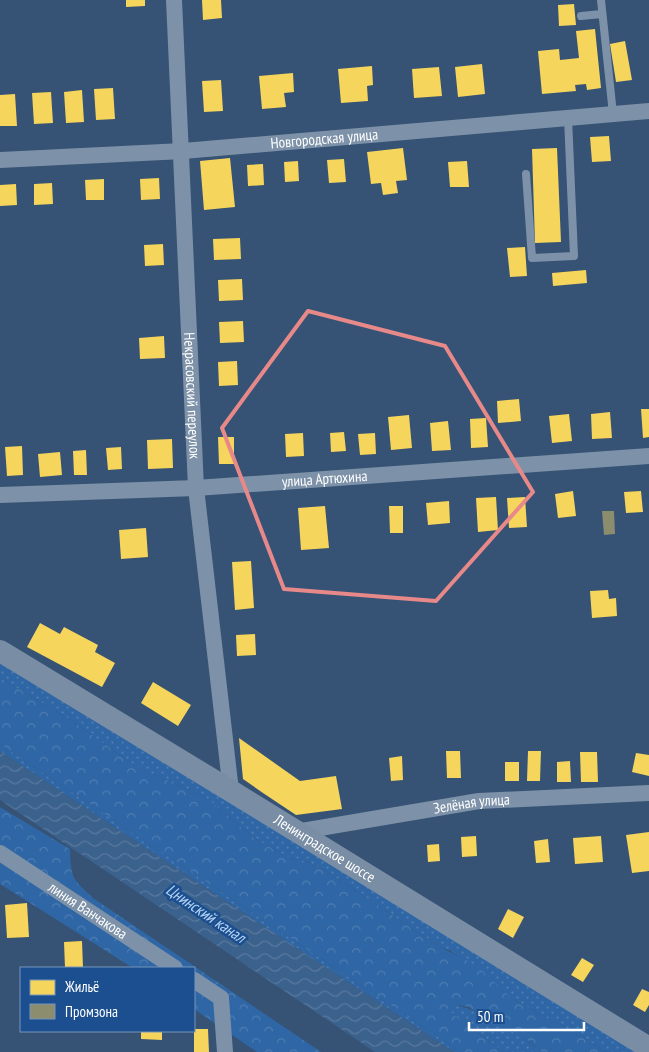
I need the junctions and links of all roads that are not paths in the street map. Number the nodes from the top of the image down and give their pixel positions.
1 (174, 0) edge
2 (601, 0) edge
3 (602, 14) junction
4 (581, 16) dead end
5 (649, 111) edge
6 (613, 114) junction
7 (568, 118) junction
8 (183, 151) junction
9 (0, 160) edge
10 (526, 174) dead end
11 (649, 456) edge
12 (196, 488) junction
13 (0, 495) edge
14 (0, 651) edge
15 (232, 791) junction
16 (649, 793) edge
17 (296, 832) junction
18 (0, 853) edge
19 (173, 967) edge
20 (195, 981) edge
21 (649, 1048) edge
22 (224, 1052) edge

1 - 8 street, Некрасовский переулок
2 - 3 lane
3 - 4 lane
3 - 6 lane
5 - 6 street, Новгородская улица
6 - 7 street, Новгородская улица
7 - 8 street, Новгородская улица
7 - 10 lane
8 - 9 street, Новгородская улица
8 - 12 street, Некрасовский переулок
11 - 12 street, улица Артюхина
12 - 13 street, улица Артюхина
12 - 15 street, Некрасовский переулок
14 - 15 street, Ленинградское шоссе
15 - 17 street, Ленинградское шоссе
16 - 17 street, Зелёная улица
17 - 21 street, Ленинградское шоссе
18 - 19 street, линия Ванчакова
20 - 22 street

